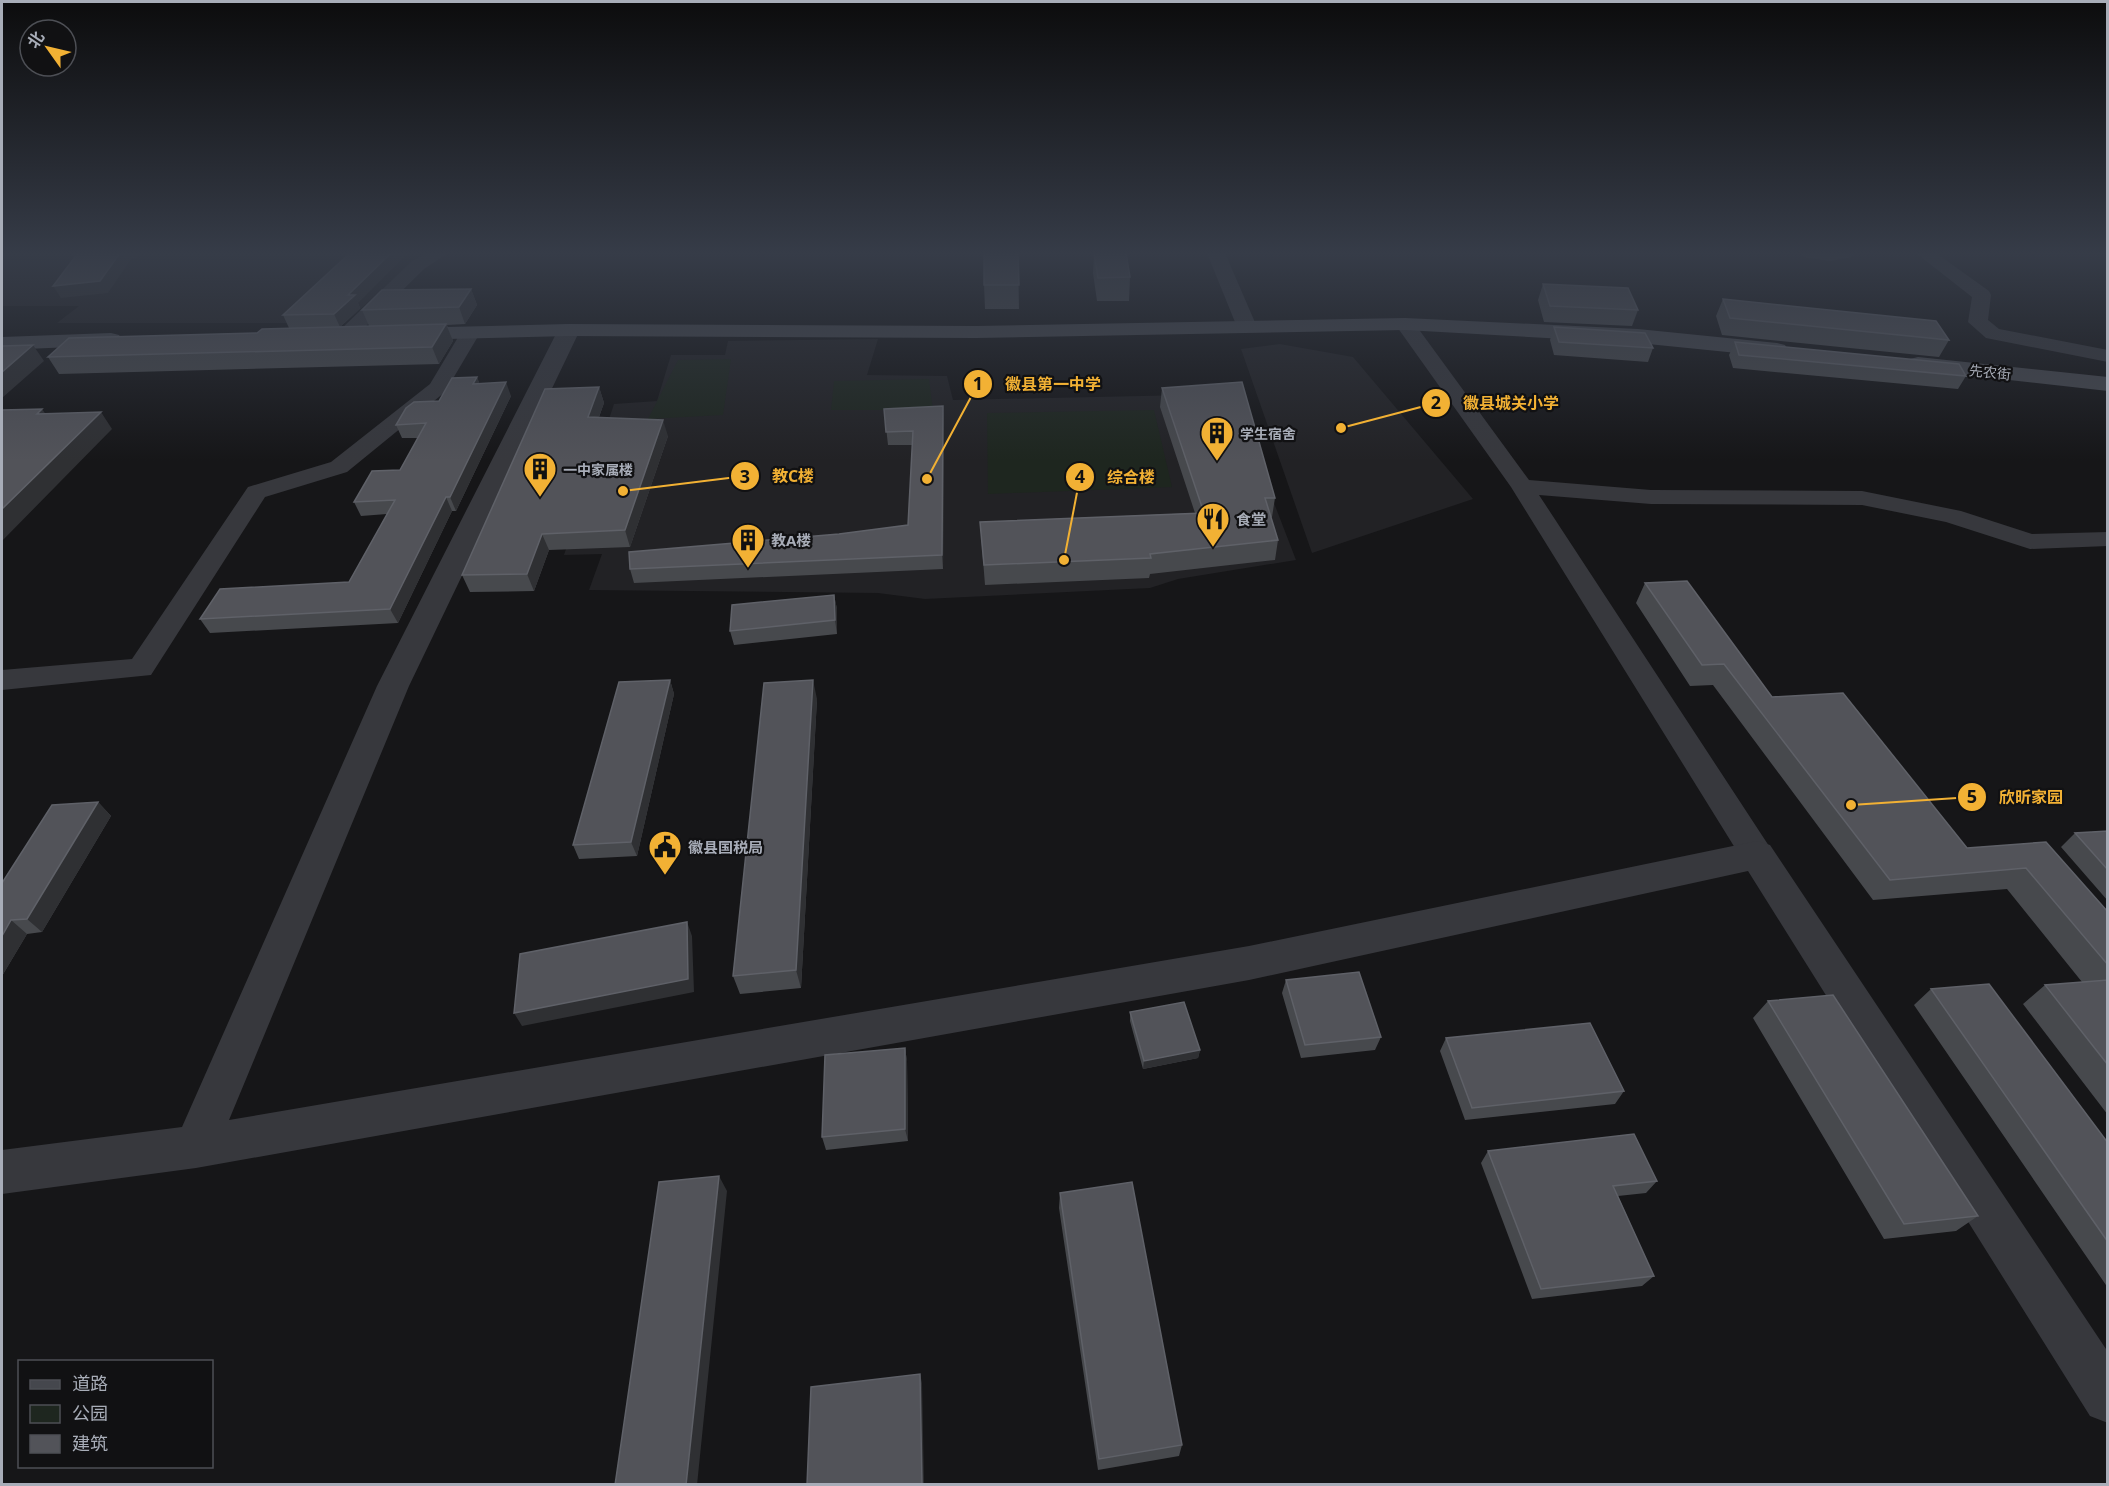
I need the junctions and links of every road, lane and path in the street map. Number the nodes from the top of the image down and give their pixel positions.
1 (358, 322) edge
2 (1245, 322) edge
3 (1978, 322) edge
4 (1404, 324) junction
5 (1247, 327) junction
6 (569, 330) junction
7 (470, 333) junction
8 (345, 335) junction
9 (321, 336) edge
10 (130, 340) edge
11 (2, 344) edge
12 (1802, 353) edge
13 (2108, 356) edge
14 (1896, 362) edge
15 (2108, 384) edge
16 (1522, 486) junction
17 (2108, 539) edge
18 (2, 680) edge
19 (1757, 855) junction
20 (196, 1148) junction
21 (2, 1172) edge
22 (2108, 1398) edge

1 - 8 street
2 - 5 street
3 - 13 street
4 - 5 main road
4 - 12 main road
4 - 16 street
5 - 6 main road
6 - 7 main road
6 - 20 street
7 - 8 main road
7 - 18 street
8 - 9 main road
10 - 11 main road
14 - 15 main road, 先农街
16 - 17 street
16 - 19 street
19 - 20 street
19 - 22 street
20 - 21 street

